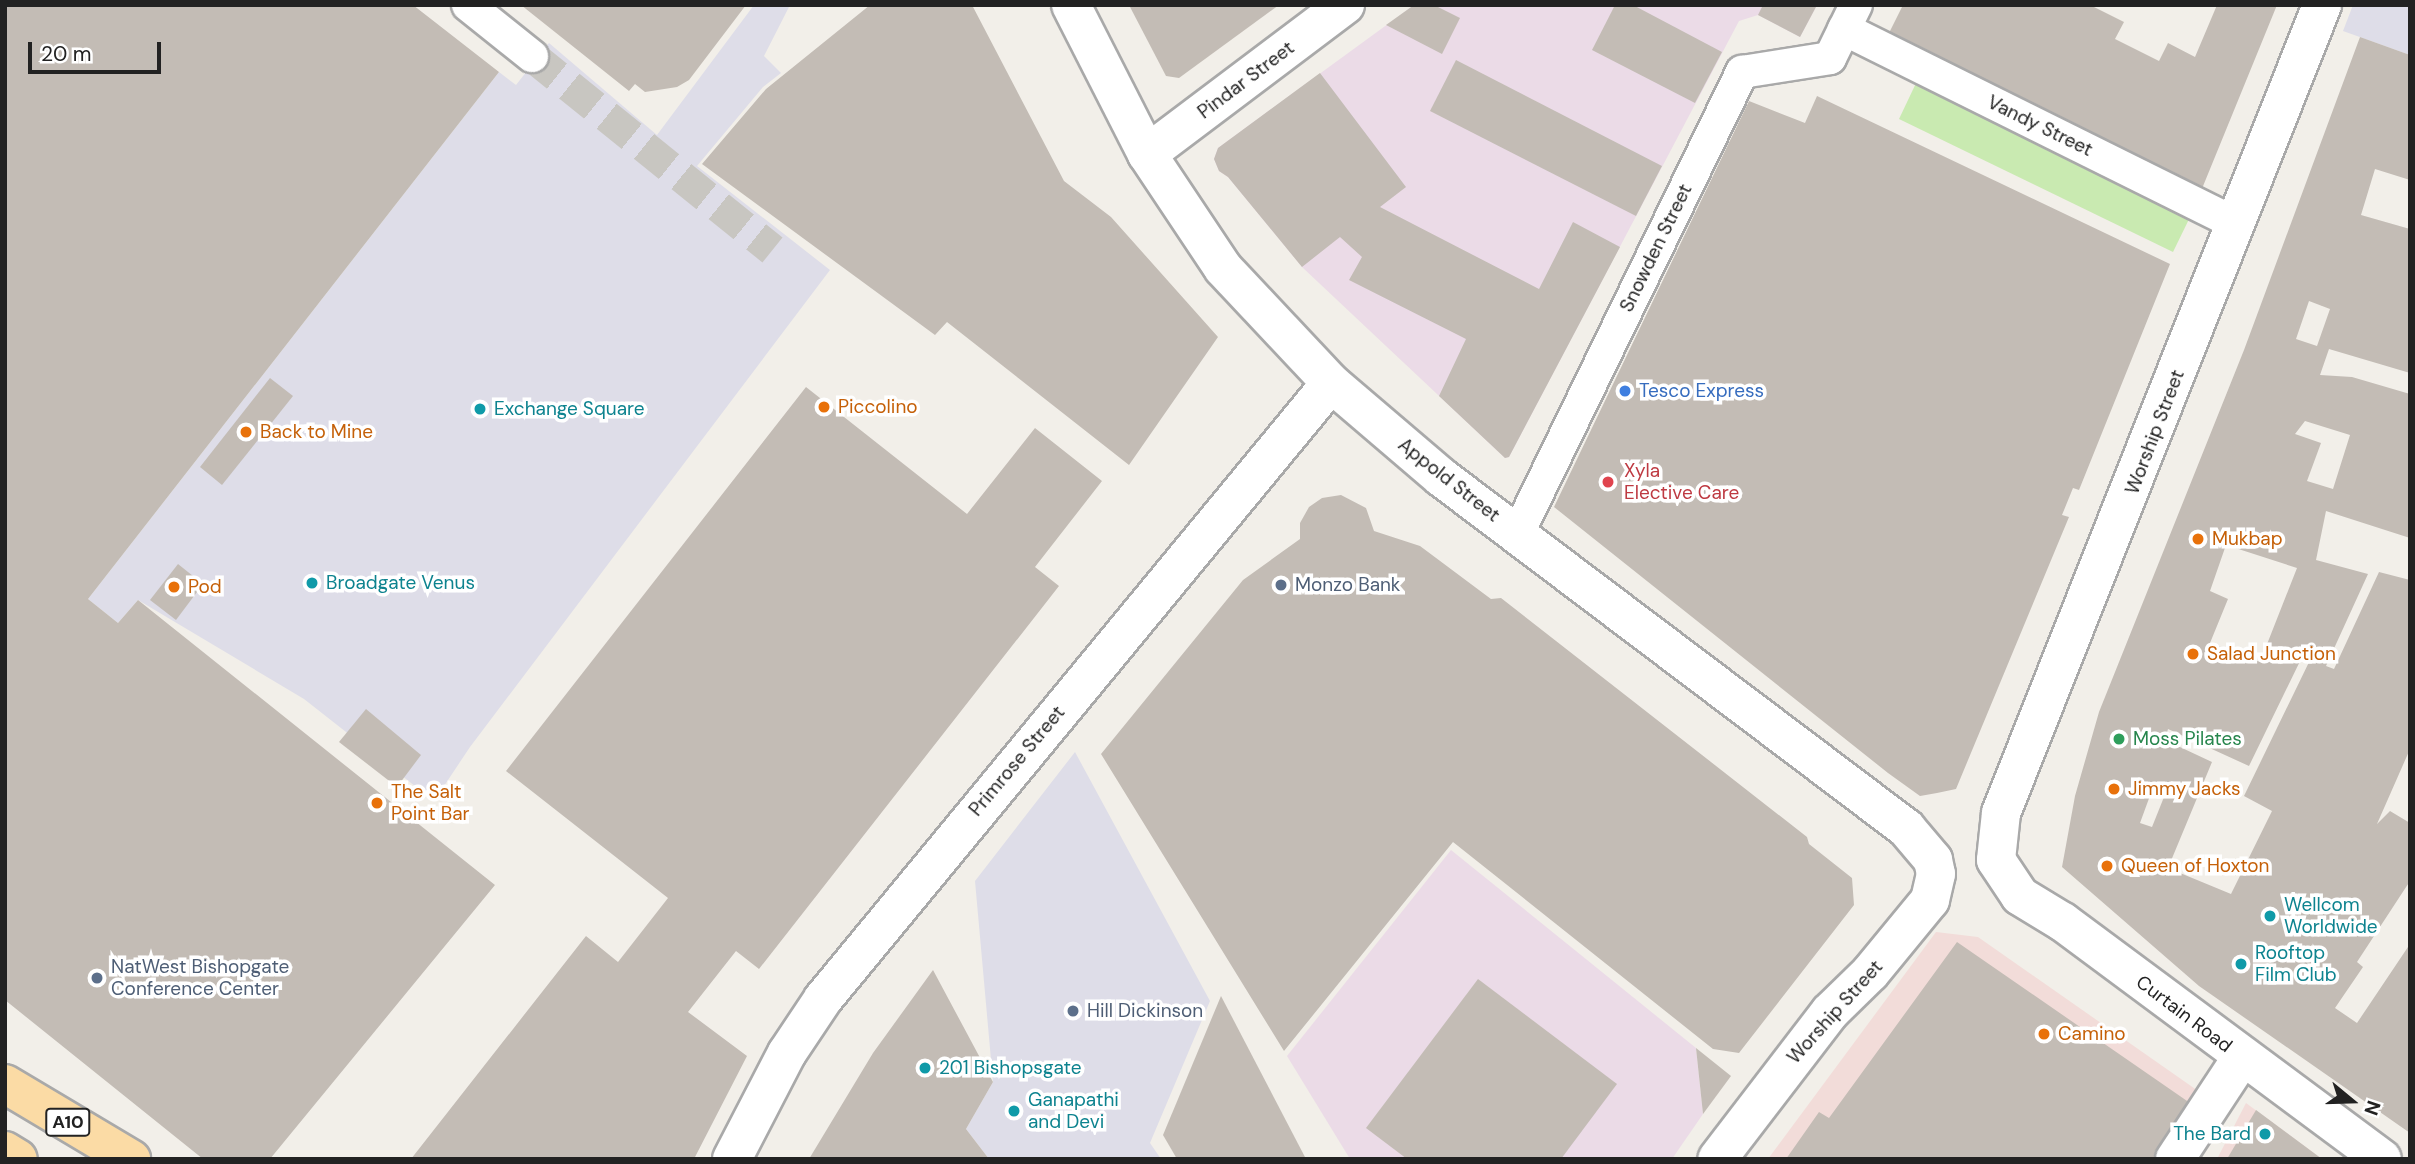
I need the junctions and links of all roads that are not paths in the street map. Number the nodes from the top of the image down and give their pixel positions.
1 (468, 5) edge
2 (1070, 5) edge
3 (1345, 5) edge
4 (2322, 5) edge
5 (1850, 17) edge
6 (533, 56) tunnel mouth
7 (1147, 154) junction
8 (2236, 224) junction
9 (1331, 383) junction
10 (1517, 533) junction
11 (1933, 859) joint
12 (1996, 860) joint
13 (2242, 1057) junction
14 (5, 1084) edge
15 (5, 1151) edge
16 (18, 1159) edge
17 (131, 1159) edge
18 (732, 1159) edge
19 (1717, 1159) edge
20 (2175, 1159) edge
21 (2382, 1159) edge

1 - 6 street
2 - 7 street, Appold Street
3 - 7 street, Pindar Street
4 - 8 street, Worship Street
5 - 8 street, Vandy Street
5 - 10 street, Snowden Street
7 - 9 street, Appold Street
8 - 12 street, Worship Street
9 - 10 street, Appold Street
9 - 18 street, Primrose Street
10 - 11 street, Appold Street
11 - 19 street, Worship Street
12 - 13 street, Curtain Road
13 - 20 street
13 - 21 street, Curtain Road
14 - 17 main road, A10
15 - 16 main road

